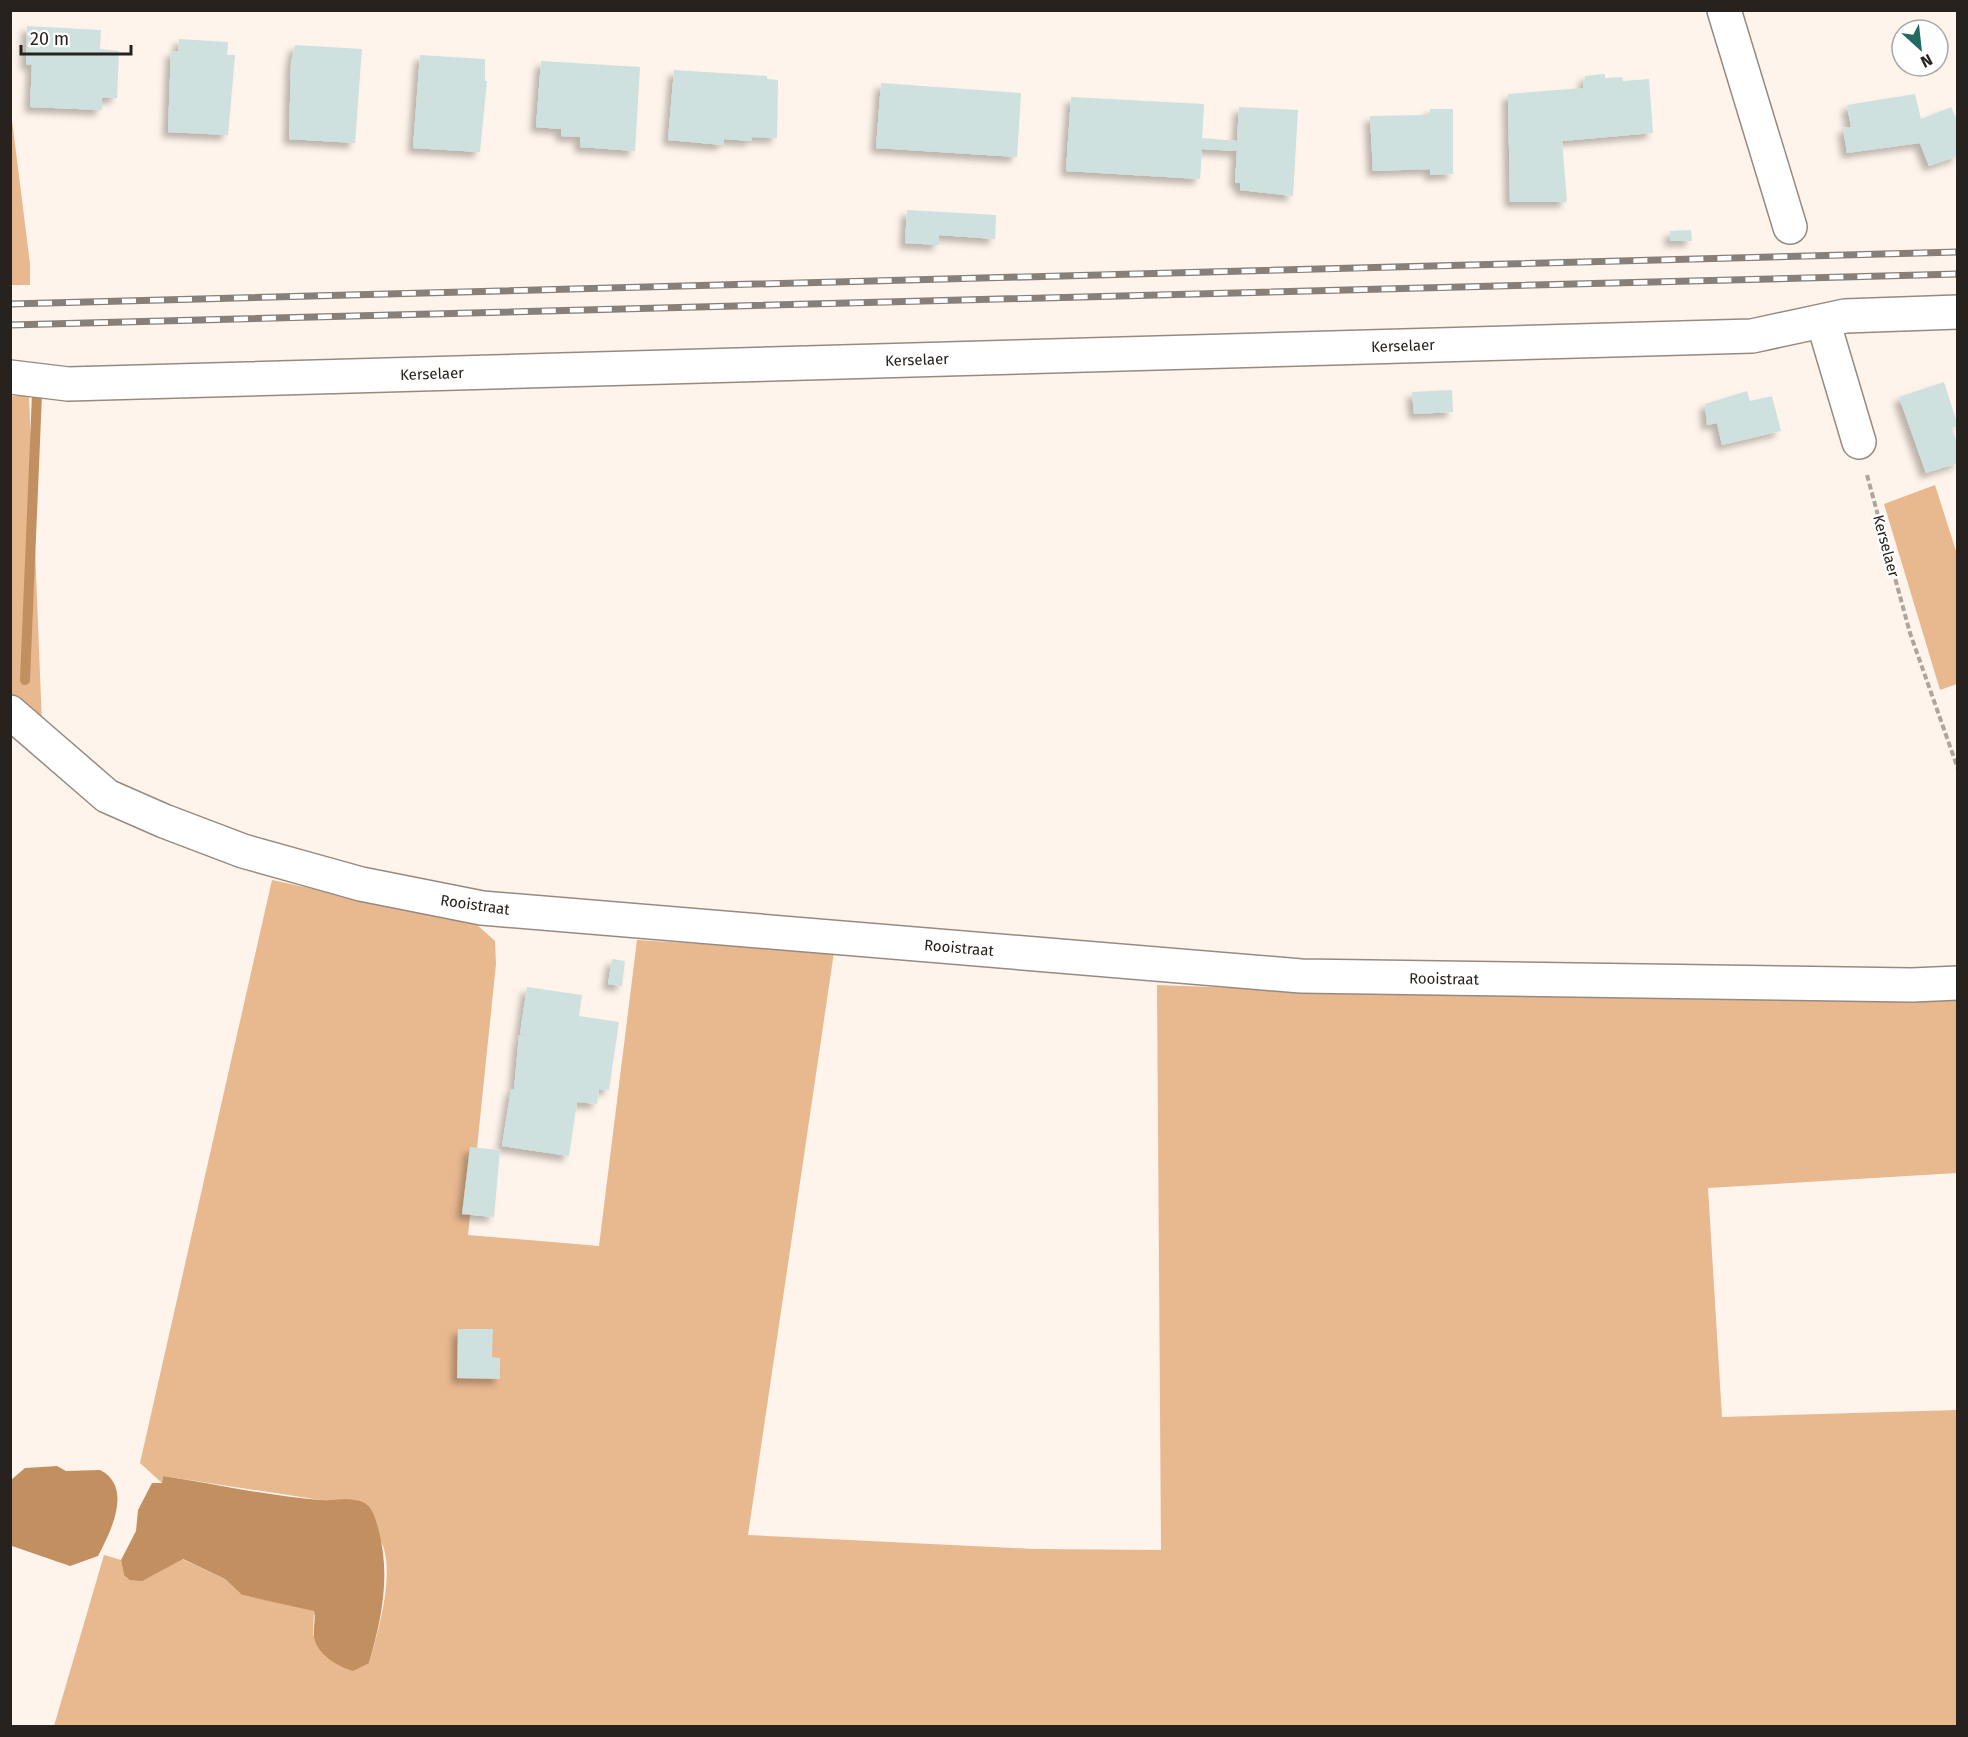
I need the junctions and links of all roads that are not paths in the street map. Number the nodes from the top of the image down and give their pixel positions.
1 (1724, 10) edge
2 (1790, 227) dead end
3 (1958, 312) edge
4 (1823, 321) junction
5 (10, 377) edge
6 (1859, 442) road end
7 (10, 712) edge
8 (1958, 983) edge

1 - 2 street
3 - 4 street, Kerselaer
4 - 5 street, Kerselaer
4 - 6 street
7 - 8 street, Rooistraat

